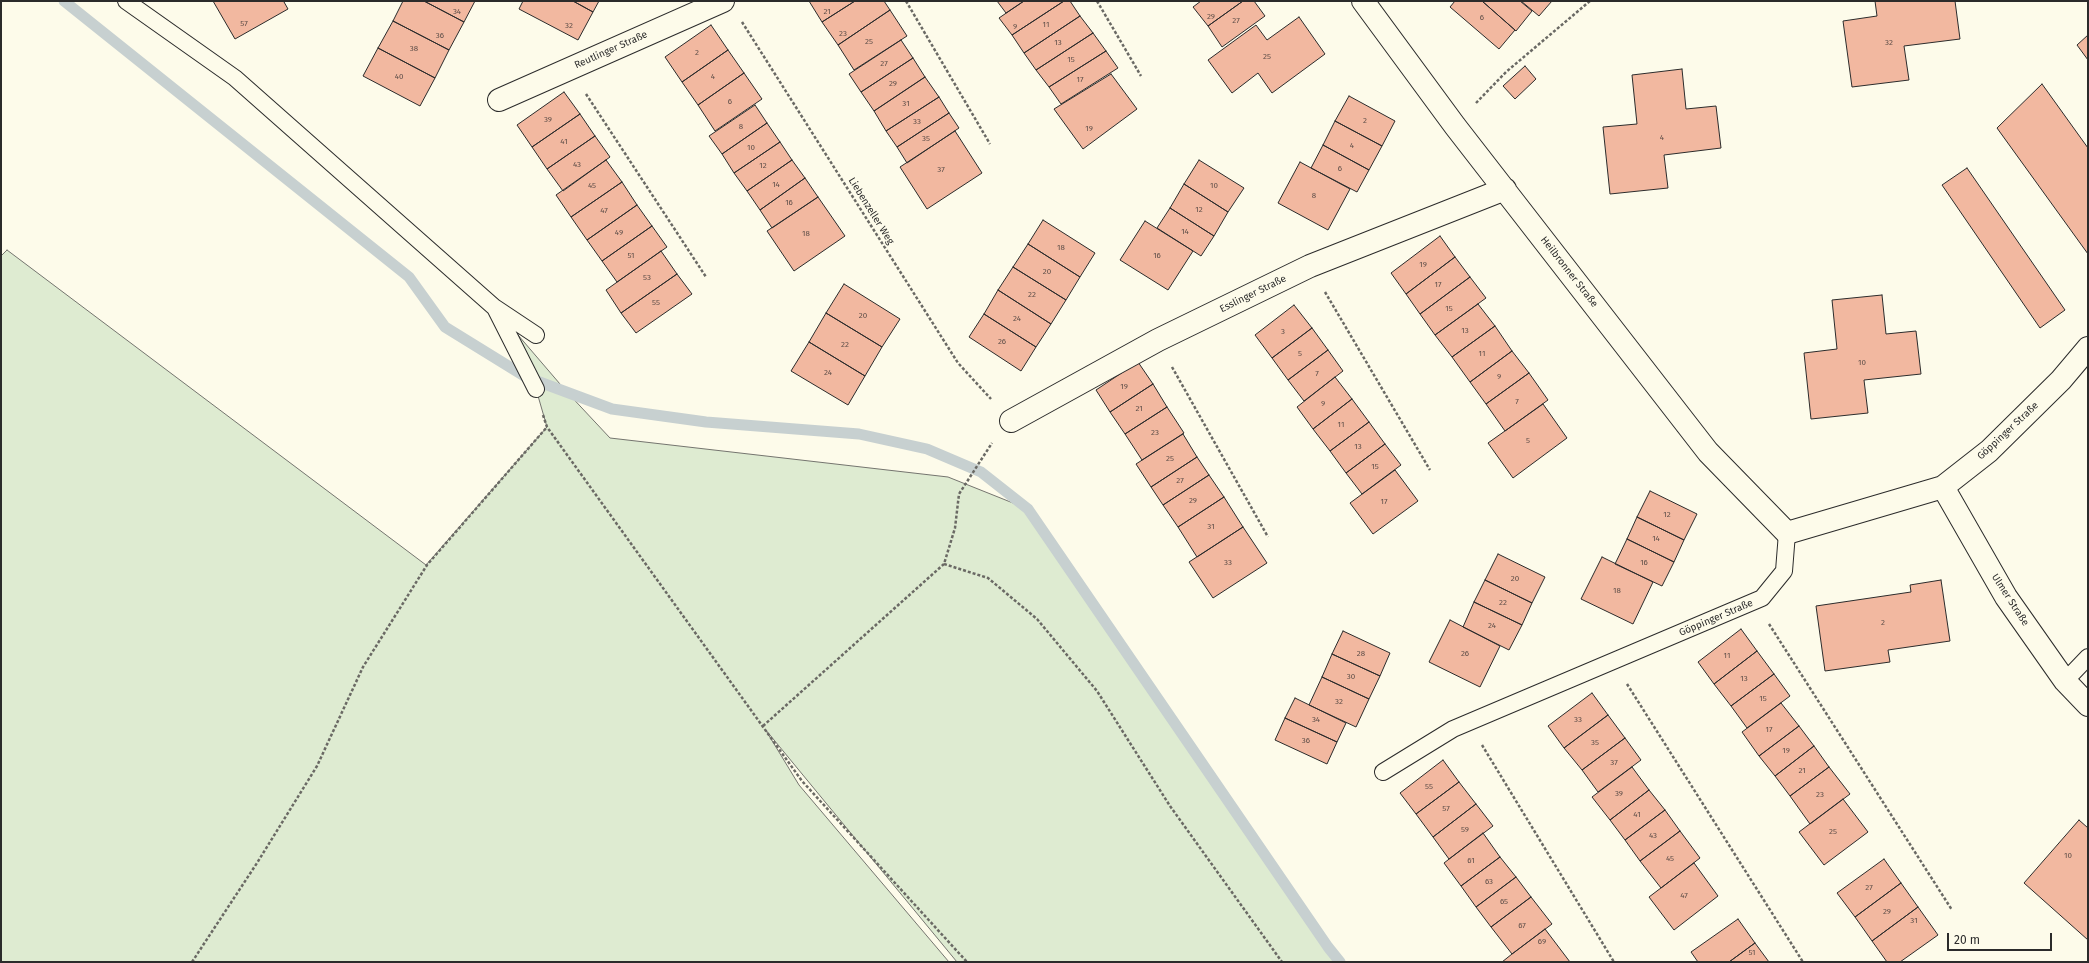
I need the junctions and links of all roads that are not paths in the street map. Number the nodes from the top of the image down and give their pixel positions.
1 (126, 1) edge
2 (724, 1) edge
3 (1363, 1) edge
4 (498, 100) dead end
5 (1506, 189) junction
6 (494, 307) junction
7 (536, 336) dead end
8 (2088, 348) edge
9 (536, 389) road end
10 (1011, 421) road end
11 (1943, 487) junction
12 (1787, 533) junction
13 (2088, 657) edge
14 (2065, 681) junction
15 (2088, 705) edge
16 (1383, 772) dead end

1 - 6 lane
2 - 4 street, Reutlinger Straße
3 - 5 street, Heilbronner Straße
5 - 10 street, Esslinger Straße
5 - 12 street, Heilbronner Straße
6 - 7 lane
6 - 9 lane
8 - 11 street, Göppinger Straße
11 - 12 street, Göppinger Straße
11 - 14 street, Ulmer Straße
12 - 16 lane, Göppinger Straße
13 - 14 lane
14 - 15 street, Ulmer Straße

